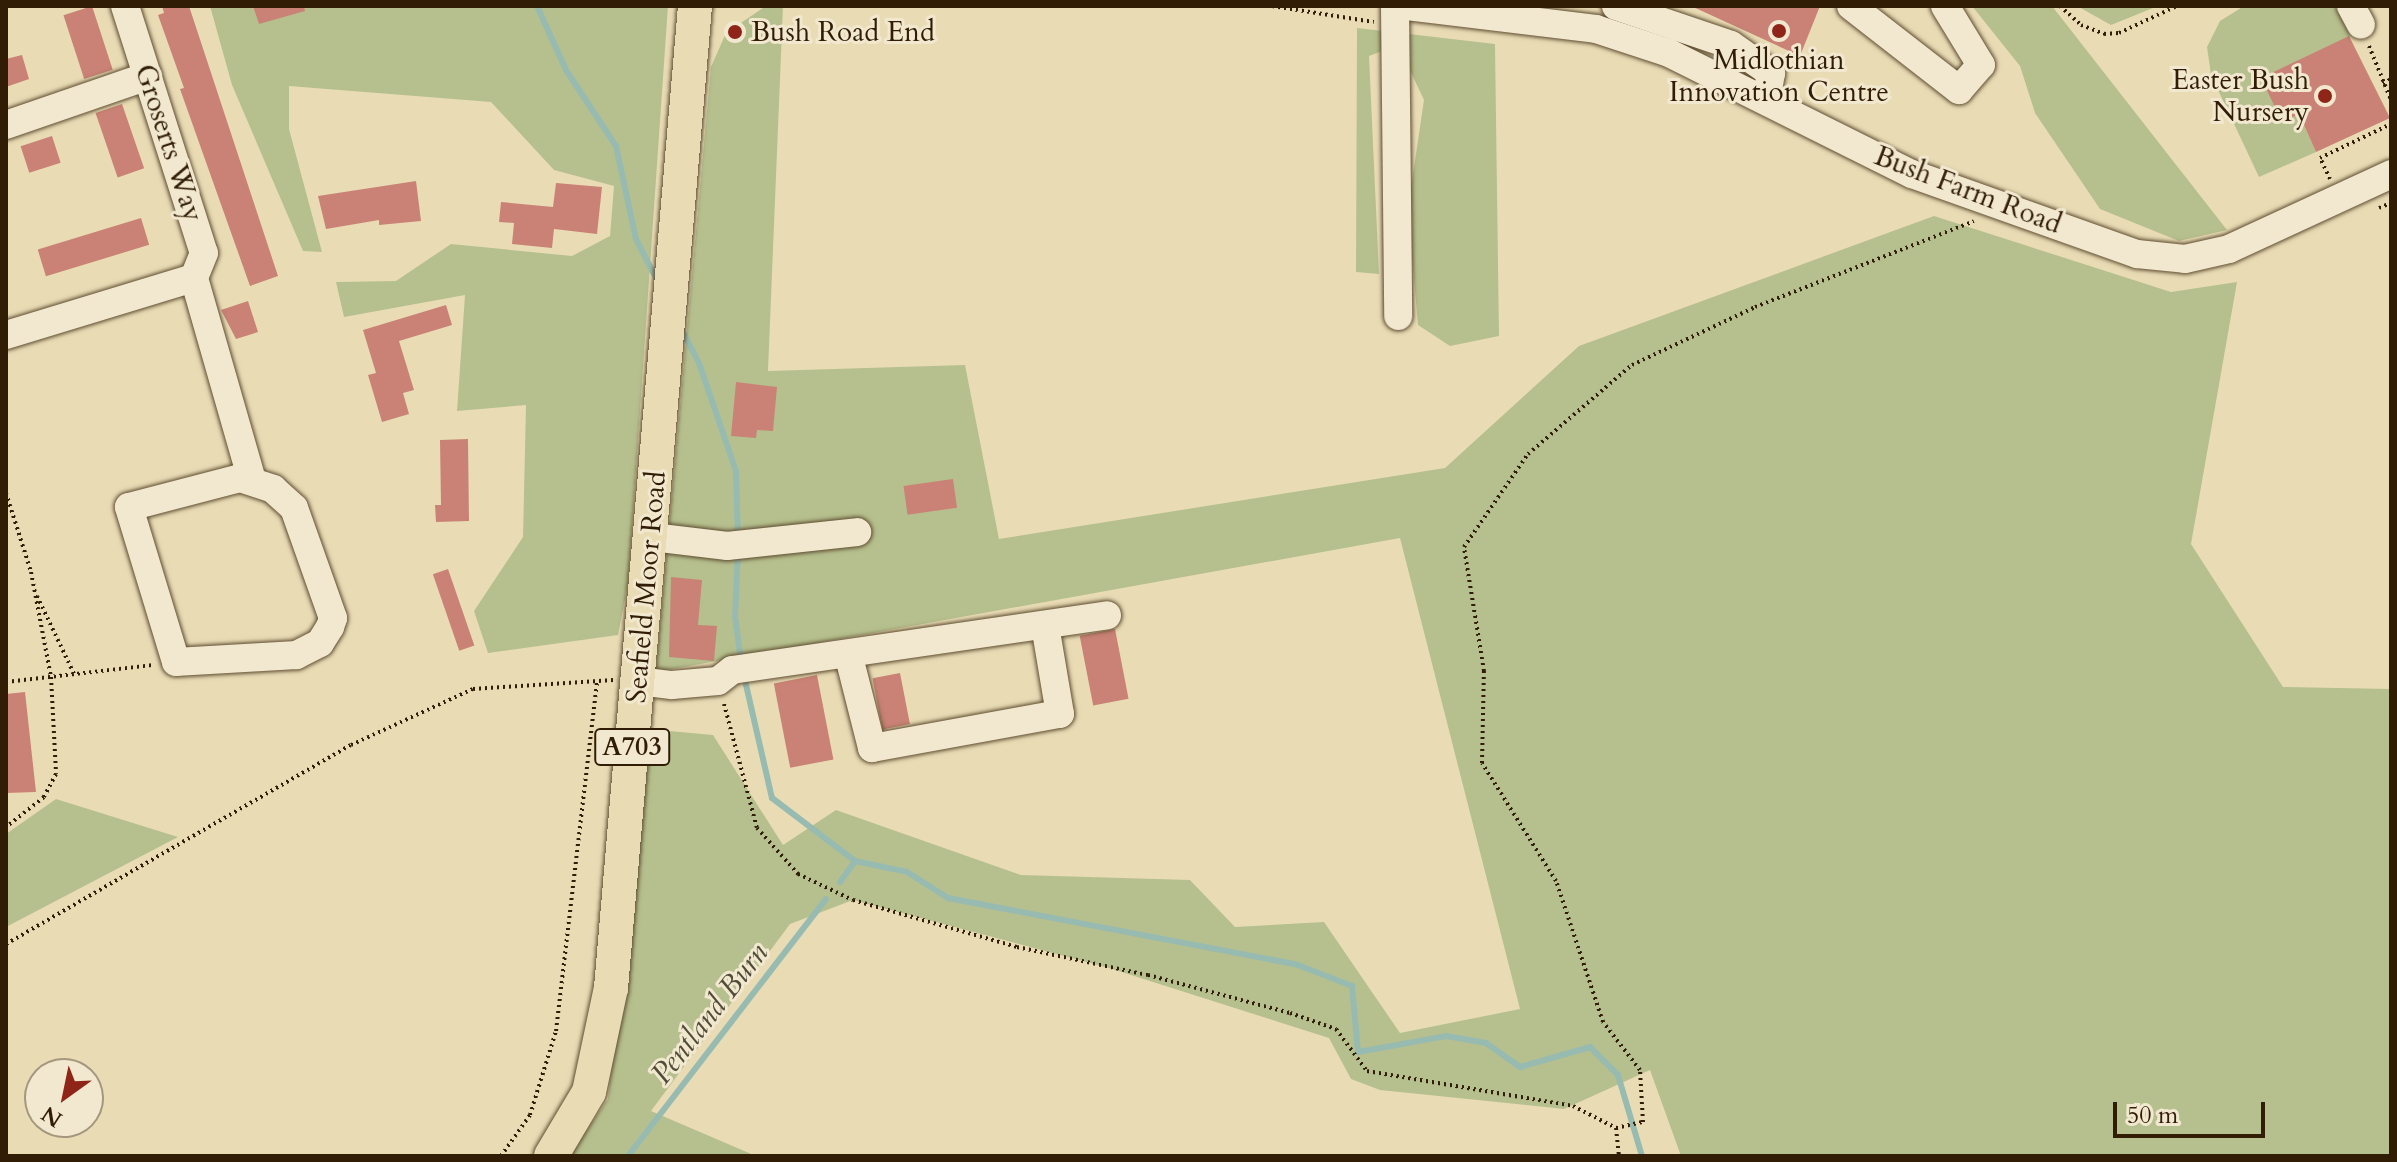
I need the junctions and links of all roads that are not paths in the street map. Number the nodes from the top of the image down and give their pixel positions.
1 (125, 6) edge
2 (695, 6) edge
3 (1395, 6) edge
4 (1407, 6) edge
5 (1616, 6) edge
6 (1851, 6) edge
7 (1945, 6) edge
8 (1507, 11) edge
9 (148, 76) junction
10 (1766, 100) junction
11 (6, 125) edge
12 (2391, 174) edge
13 (194, 278) junction
14 (1398, 316) dead end
15 (6, 335) edge
16 (252, 480) junction
17 (857, 532) dead end
18 (652, 537) junction
19 (1107, 615) dead end
20 (1045, 625) junction
21 (849, 657) junction
22 (638, 681) junction
23 (551, 1156) edge

1 - 9 street, Groserts Way
2 - 18 main road, Seafield Moor Road / A703
3 - 14 street
4 - 8 street, Bush Farm Road
5 - 10 street
6 - 7 street
8 - 10 street, Bush Farm Road
9 - 11 street
9 - 13 street, Groserts Way
10 - 12 street, Bush Farm Road
13 - 15 street
13 - 16 street
16 - 16 street
17 - 18 street
18 - 22 main road, Seafield Moor Road / A703
19 - 20 street
20 - 21 street
20 - 21 street
21 - 22 street
22 - 23 main road, Seafield Moor Road / A703

